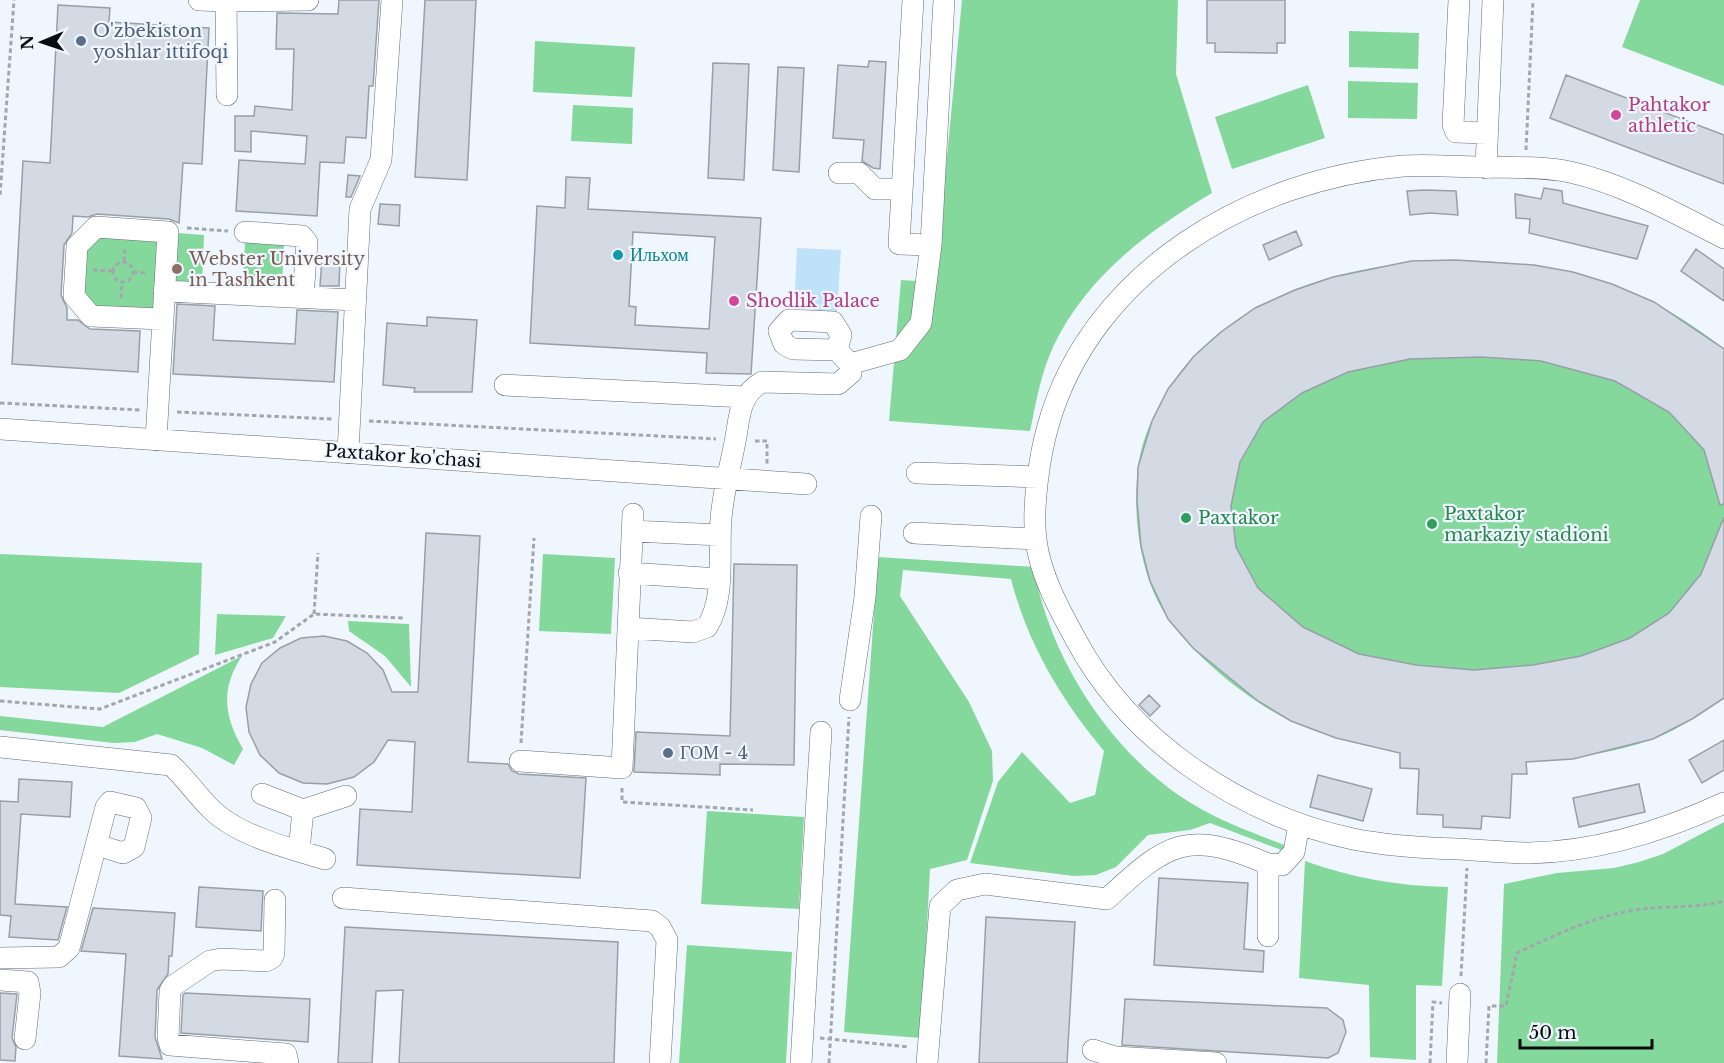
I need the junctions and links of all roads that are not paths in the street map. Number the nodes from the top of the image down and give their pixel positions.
1 (199, 0) edge
2 (308, 0) edge
3 (392, 0) edge
4 (912, 0) edge
5 (944, 0) edge
6 (1459, 0) edge
7 (1493, 0) edge
8 (225, 1) edge
9 (227, 95) dead end
10 (1487, 133) junction
11 (1486, 168) junction
12 (839, 173) dead end
13 (902, 189) junction
14 (245, 232) road end
15 (1724, 238) edge
16 (930, 245) junction
17 (164, 291) junction
18 (303, 297) junction
19 (355, 300) junction
20 (162, 319) junction
21 (505, 385) dead end
22 (745, 397) junction
23 (0, 429) edge
24 (156, 440) junction
25 (348, 453) junction
26 (917, 473) dead end
27 (1038, 477) junction
28 (726, 478) junction
29 (806, 484) dead end
30 (871, 516) dead end
31 (914, 533) dead end
32 (720, 535) junction
33 (1035, 539) junction
34 (629, 573) junction
35 (719, 579) junction
36 (628, 628) junction
37 (850, 700) road end
38 (821, 732) dead end
39 (0, 747) edge
40 (520, 761) road end
41 (262, 794) dead end
42 (346, 796) dead end
43 (1724, 803) edge
44 (303, 810) junction
45 (1299, 824) junction
46 (97, 845) dead end
47 (299, 851) junction
48 (325, 859) dead end
49 (1268, 864) junction
50 (343, 898) dead end
51 (275, 900) dead end
52 (1268, 936) dead end
53 (0, 958) edge
54 (0, 980) edge
55 (1460, 994) road end
56 (25, 1039) dead end
57 (1093, 1050) dead end
58 (928, 1056) edge
59 (288, 1063) edge
60 (660, 1063) edge
61 (801, 1063) edge
62 (1216, 1063) edge
63 (1457, 1063) edge

1 - 8 street
2 - 8 street
3 - 19 street
4 - 13 street
5 - 16 street
6 - 10 street
7 - 10 street
8 - 9 street
10 - 11 street
11 - 15 street
11 - 27 street
12 - 13 street
13 - 16 street
14 - 18 street
16 - 22 street
17 - 18 street
17 - 20 street
17 - 20 street
18 - 19 street
19 - 25 street
20 - 24 street
21 - 22 street
22 - 28 street
23 - 24 street, Paxtakor ko'chasi
24 - 25 street, Paxtakor ko'chasi
25 - 28 street, Paxtakor ko'chasi
26 - 27 street
27 - 33 street
28 - 29 street, Paxtakor ko'chasi
28 - 32 street
30 - 37 street
31 - 33 street
32 - 34 street
32 - 35 street
33 - 45 street
34 - 35 street
34 - 36 street
35 - 36 street
36 - 40 street
38 - 61 street
39 - 47 street
41 - 44 street
42 - 44 street
43 - 45 street
44 - 47 street
45 - 49 street
46 - 53 street
47 - 48 street
49 - 52 street
49 - 58 street
50 - 60 street
51 - 59 street
54 - 56 street
55 - 63 street
57 - 62 street

